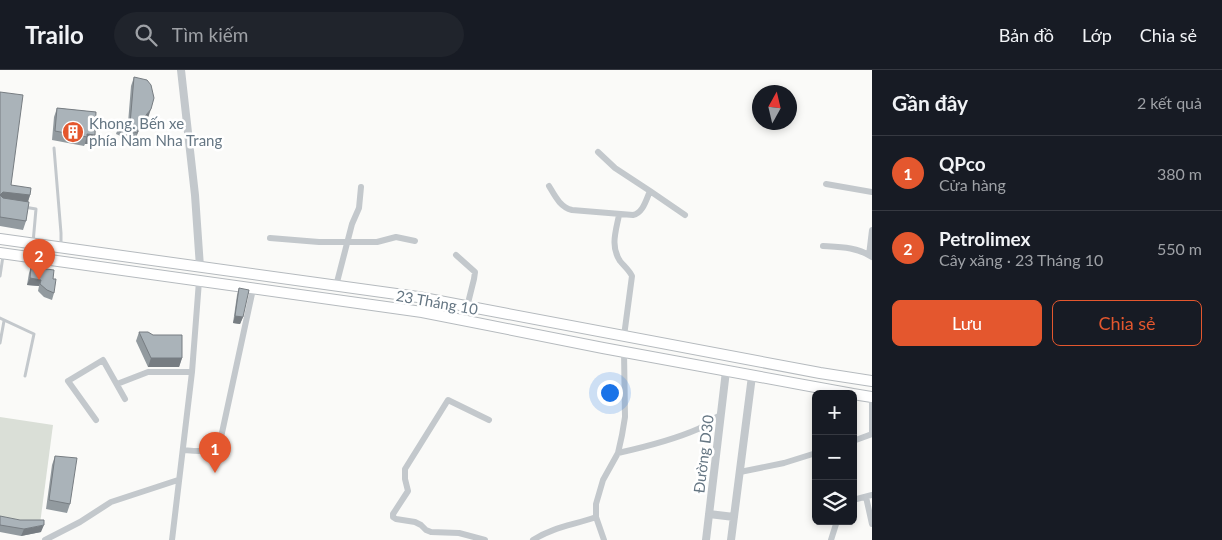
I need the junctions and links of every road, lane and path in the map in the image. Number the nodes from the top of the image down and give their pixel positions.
1 (181, 70) edge
2 (54, 148) dead end
3 (598, 152) dead end
4 (826, 184) dead end
5 (549, 186) dead end
6 (361, 187) dead end
7 (650, 191) junction
8 (872, 192) edge
9 (18, 206) edge
10 (620, 215) junction
11 (685, 215) dead end
12 (872, 230) edge
13 (270, 238) dead end
14 (0, 239) edge
15 (347, 241) junction
16 (415, 241) dead end
17 (33, 244) junction
18 (823, 246) dead end
19 (60, 248) junction
20 (2, 253) edge
21 (456, 255) dead end
22 (870, 256) edge
23 (59, 261) junction
24 (200, 267) junction
25 (0, 276) edge
26 (200, 282) junction
27 (336, 286) junction
28 (253, 289) junction
29 (467, 306) junction
30 (0, 318) edge
31 (4, 321) junction
32 (624, 336) junction
33 (0, 343) edge
34 (624, 351) junction
35 (728, 356) junction
36 (754, 361) junction
37 (726, 371) junction
38 (192, 372) junction
39 (25, 376) dead end
40 (752, 376) junction
41 (872, 381) edge
42 (117, 384) junction
43 (831, 390) edge
44 (857, 395) edge
45 (872, 397) edge
46 (125, 399) dead end
47 (721, 415) junction
48 (96, 420) dead end
49 (489, 420) dead end
50 (872, 433) edge
51 (857, 439) edge
52 (182, 450) junction
53 (618, 453) junction
54 (812, 454) edge
55 (740, 472) junction
56 (178, 480) junction
57 (869, 496) edge
58 (709, 514) junction
59 (596, 517) junction
60 (734, 517) junction
61 (872, 524) edge
62 (836, 525) edge
63 (45, 540) edge
64 (172, 540) edge
65 (485, 540) edge
66 (534, 540) edge
67 (604, 540) edge
68 (706, 540) edge
69 (732, 540) edge
70 (832, 540) edge

1 - 24 street
2 - 19 lane
3 - 7 street
4 - 8 street
5 - 10 street
6 - 15 street
7 - 10 street
7 - 11 street
9 - 17 lane
10 - 32 street
12 - 22 street
13 - 15 street
14 - 17 main road, 23 Tháng 10
15 - 16 street
15 - 27 street
17 - 19 main road, 23 Tháng 10
18 - 22 street
19 - 23 main road
19 - 24 main road, 23 Tháng 10
20 - 23 main road, 23 Tháng 10
20 - 25 lane
21 - 29 street
23 - 26 main road, 23 Tháng 10
24 - 26 main road
24 - 27 main road, 23 Tháng 10
26 - 28 main road, 23 Tháng 10
26 - 38 street
27 - 29 main road, 23 Tháng 10
28 - 34 main road, 23 Tháng 10
28 - 52 street
29 - 32 main road, 23 Tháng 10
30 - 31 lane
31 - 33 lane
31 - 39 lane
32 - 34 main road
32 - 35 main road, 23 Tháng 10
34 - 37 main road, 23 Tháng 10
34 - 53 street
35 - 36 main road, 23 Tháng 10
35 - 37 main road
36 - 40 main road
36 - 41 main road, 23 Tháng 10
37 - 40 main road, 23 Tháng 10
37 - 47 street, Đường D30
38 - 42 street
38 - 52 street
40 - 43 main road, 23 Tháng 10
40 - 55 street
42 - 46 street
42 - 48 street
44 - 45 main road, 23 Tháng 10
45 - 50 street
47 - 53 street
47 - 58 street, Đường D30
49 - 65 street
50 - 51 street
52 - 56 street
53 - 59 street
54 - 55 street
55 - 60 street
56 - 63 street
56 - 64 street
57 - 61 street
58 - 60 street
58 - 68 street, Đường D30
59 - 66 street
59 - 67 street
60 - 69 street
62 - 70 street

